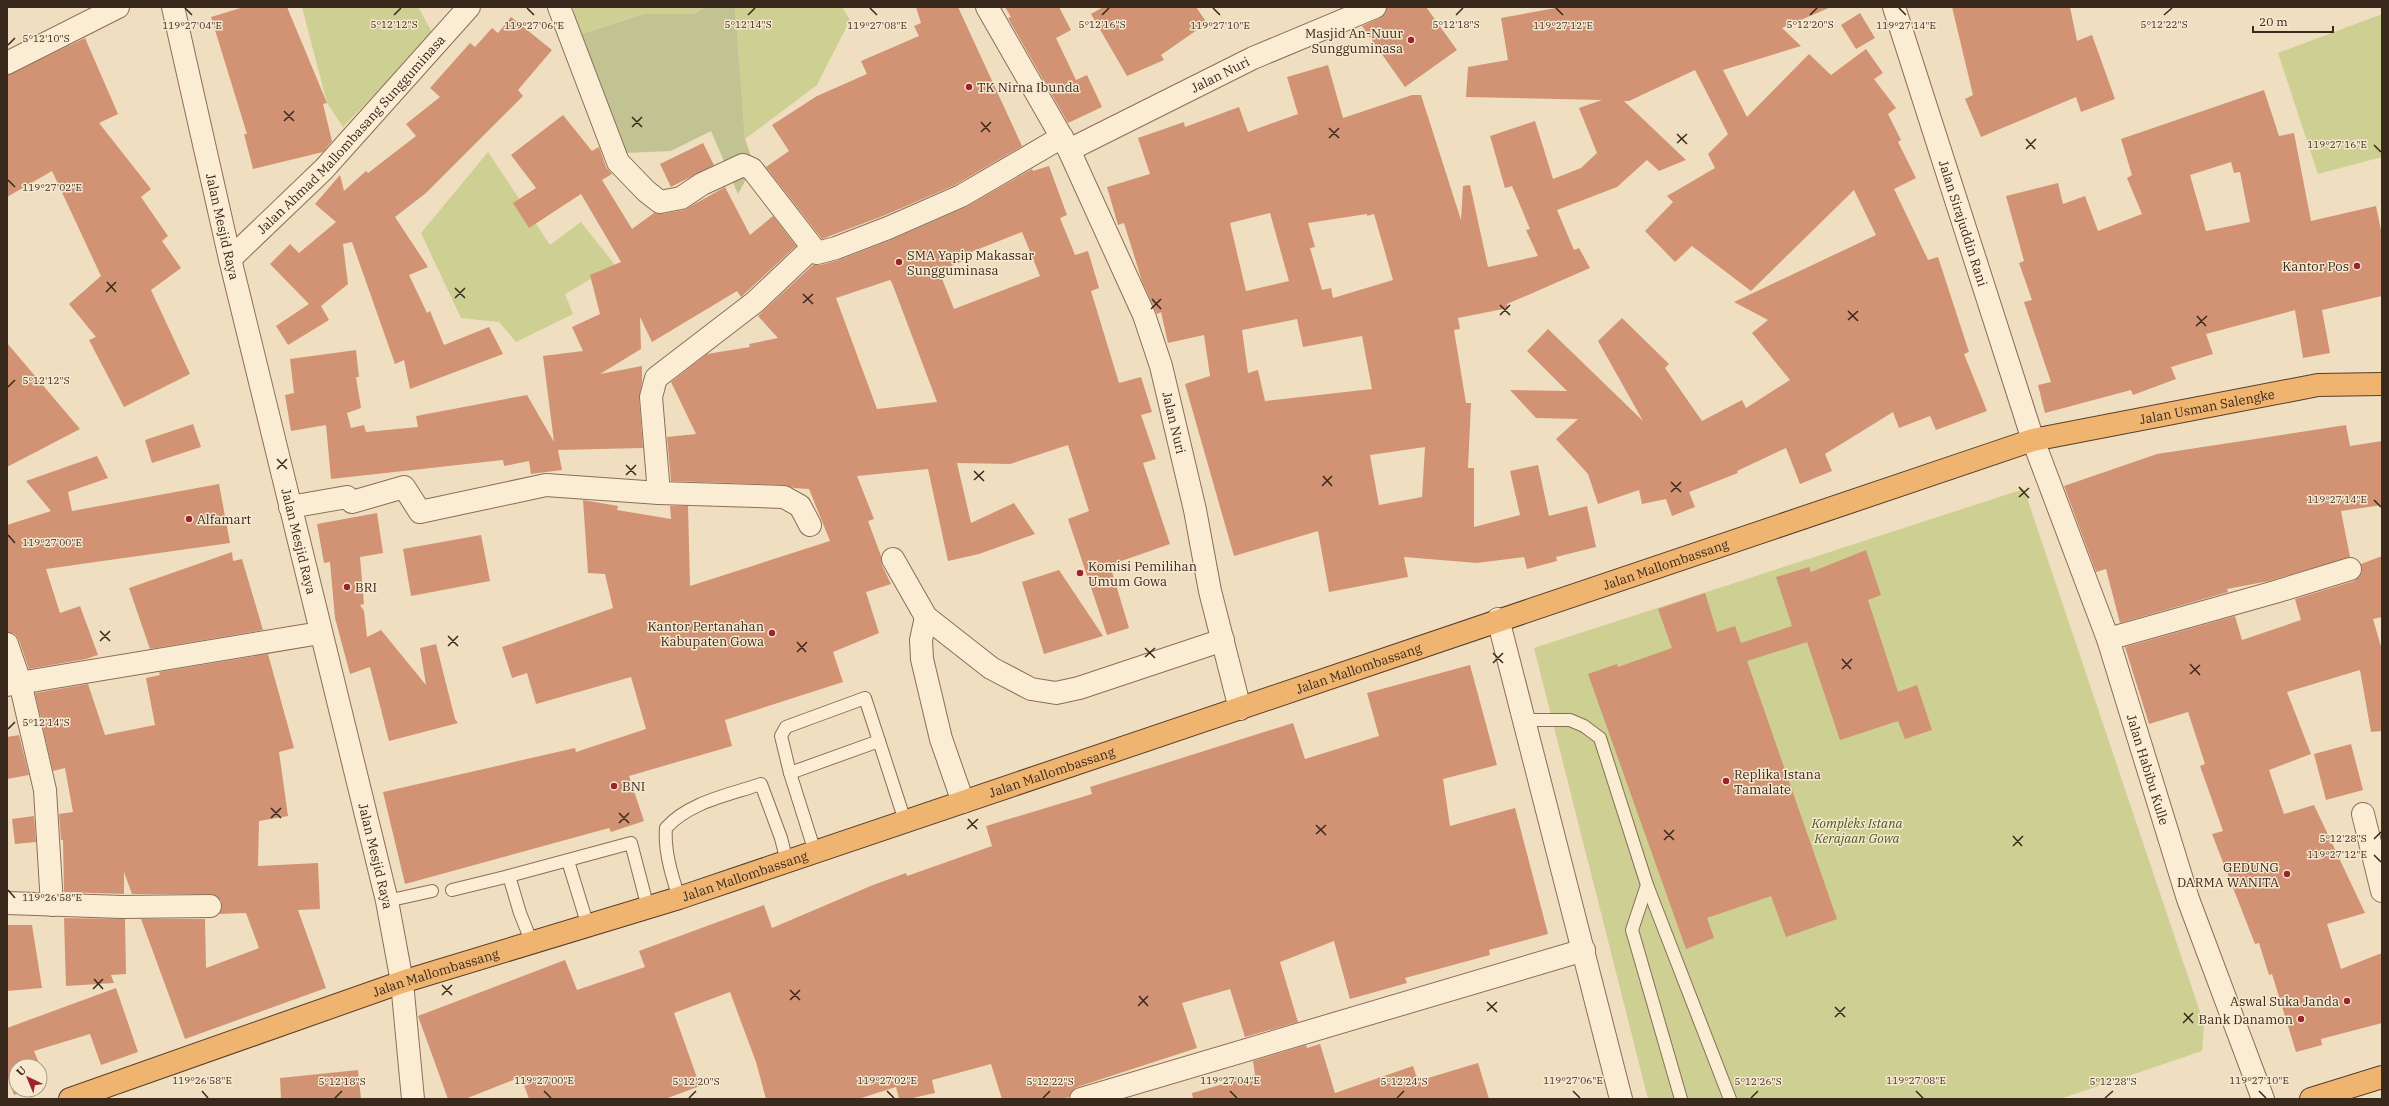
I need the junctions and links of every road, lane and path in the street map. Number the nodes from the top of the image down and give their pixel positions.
1 (118, 7) edge
2 (173, 7) edge
3 (469, 7) edge
4 (559, 7) edge
5 (987, 7) edge
6 (1375, 7) edge
7 (1894, 7) edge
8 (7, 63) edge
9 (1066, 143) junction
10 (812, 248) junction
11 (230, 259) junction
12 (2382, 384) edge
13 (2033, 440) junction
14 (659, 493) junction
15 (290, 507) junction
16 (810, 526) dead end
17 (893, 559) dead end
18 (2350, 569) dead end
19 (926, 617) junction
20 (1498, 619) junction
21 (320, 633) junction
22 (2108, 639) junction
23 (1224, 640) junction
24 (7, 644) edge
25 (14, 683) edge
26 (1240, 709) junction
27 (1524, 720) junction
28 (879, 741) junction
29 (790, 774) junction
30 (963, 802) junction
31 (2363, 814) dead end
32 (905, 821) junction
33 (815, 852) junction
34 (787, 862) junction
35 (570, 866) junction
36 (510, 881) junction
37 (1647, 885) junction
38 (452, 890) dead end
39 (432, 891) dead end
40 (2382, 892) edge
41 (679, 898) junction
42 (387, 901) junction
43 (7, 903) edge
44 (52, 905) junction
45 (210, 906) dead end
46 (648, 908) junction
47 (588, 926) junction
48 (532, 943) junction
49 (1584, 950) junction
50 (402, 982) junction
51 (2382, 1077) edge
52 (70, 1099) edge
53 (413, 1099) edge
54 (1081, 1099) edge
55 (1621, 1099) edge
56 (1681, 1099) edge
57 (1730, 1099) edge
58 (2262, 1099) edge
59 (2311, 1099) edge

1 - 8 street
2 - 11 street, Jalan Mesjid Raya
3 - 11 street, Jalan Ahmad Mallombasang Sungguminasa
4 - 10 street
5 - 9 street, Jalan Nuri
6 - 9 street, Jalan Nuri
7 - 13 street, Jalan Sirajuddin Rani
9 - 10 street
9 - 23 street, Jalan Nuri
10 - 14 street
11 - 15 street, Jalan Mesjid Raya
12 - 13 highway, Jalan Usman Salengke
13 - 20 highway, Jalan Mallombassang
13 - 22 street, Jalan Habibu Kulle
14 - 15 street
14 - 16 street
15 - 21 street, Jalan Mesjid Raya
17 - 19 street
18 - 22 street
19 - 23 street
19 - 30 street
20 - 26 highway, Jalan Mallombassang
20 - 27 street
21 - 25 street
21 - 42 street, Jalan Mesjid Raya
22 - 58 street, Jalan Habibu Kulle
23 - 26 street, Jalan Nuri
24 - 25 street
25 - 44 street
26 - 30 highway, Jalan Mallombassang
27 - 37 lane
27 - 49 street
28 - 29 lane
28 - 29 lane
28 - 32 lane
29 - 33 lane
30 - 32 highway, Jalan Mallombassang
31 - 40 street
32 - 33 highway, Jalan Mallombassang
33 - 34 highway, Jalan Mallombassang
34 - 41 highway, Jalan Mallombassang
34 - 41 lane
35 - 36 lane
35 - 46 lane
35 - 47 lane
36 - 38 lane
36 - 48 lane
37 - 56 lane
37 - 57 lane
39 - 42 lane
41 - 46 highway, Jalan Mallombassang
42 - 50 street, Jalan Mesjid Raya
43 - 44 street
44 - 45 street
46 - 47 highway, Jalan Mallombassang
47 - 48 highway, Jalan Mallombassang
48 - 50 highway, Jalan Mallombassang
49 - 54 street
49 - 55 street
50 - 52 highway, Jalan Mallombassang
50 - 53 street, Jalan Mesjid Raya
51 - 59 highway

